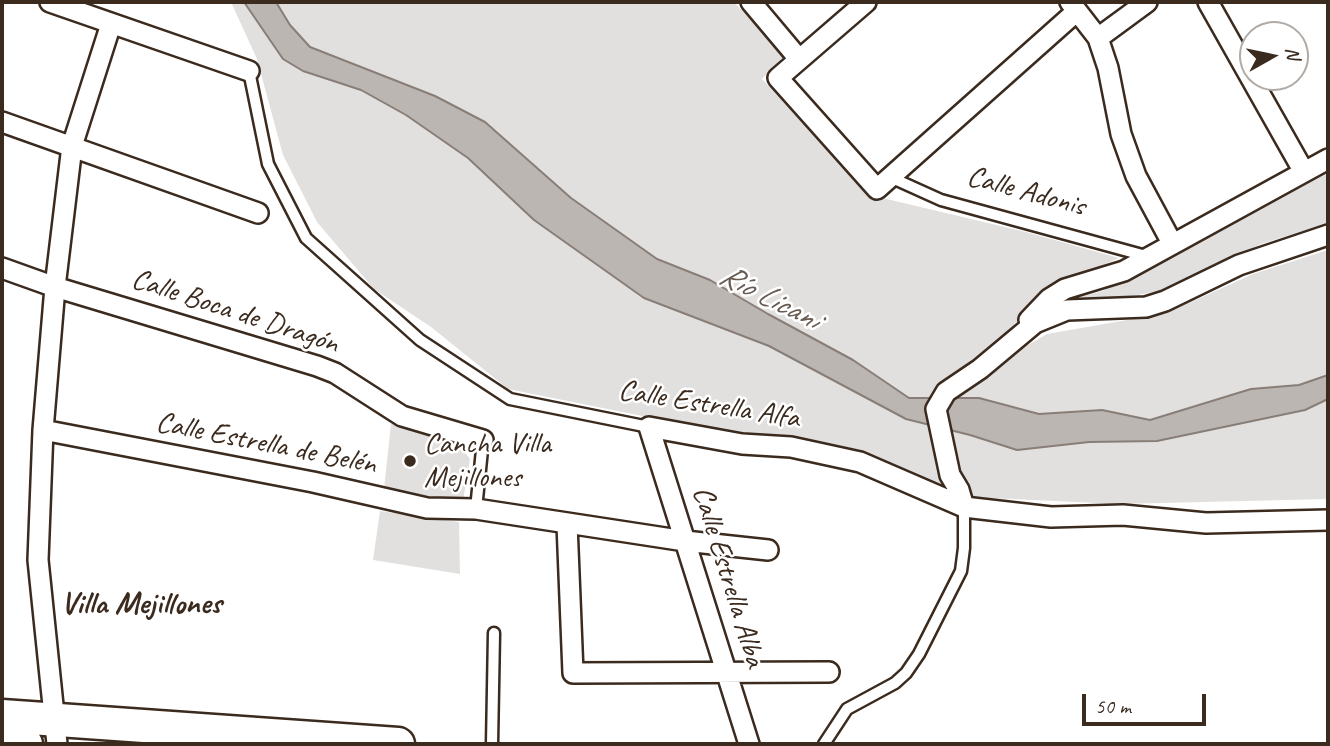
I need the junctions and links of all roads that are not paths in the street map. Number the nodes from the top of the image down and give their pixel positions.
1 (50, 2) edge
2 (751, 2) edge
3 (866, 2) edge
4 (1147, 2) edge
5 (1208, 2) edge
6 (1073, 6) edge
7 (111, 24) junction
8 (1098, 38) junction
9 (799, 59) junction
10 (249, 71) joint
11 (2, 122) edge
12 (72, 146) junction
13 (1328, 159) edge
14 (1304, 172) junction
15 (883, 183) junction
16 (258, 213) dead end
17 (1328, 235) edge
18 (1172, 243) junction
19 (1149, 257) junction
20 (2, 268) edge
21 (54, 287) junction
22 (1010, 342) junction
23 (649, 427) junction
24 (43, 430) junction
25 (482, 440) joint
26 (964, 507) junction
27 (476, 509) junction
28 (1328, 520) edge
29 (567, 524) junction
30 (685, 541) junction
31 (768, 550) dead end
32 (494, 634) dead end
33 (829, 672) dead end
34 (727, 674) junction
35 (55, 732) edge
36 (10, 735) edge
37 (261, 739) edge
38 (398, 744) edge
39 (492, 744) edge
40 (749, 744) edge
41 (824, 744) edge

1 - 7 street
2 - 9 street
3 - 9 street
4 - 8 street
5 - 14 street
6 - 8 street
6 - 15 street, Calle Adonis
7 - 10 street
7 - 12 street
8 - 18 street
9 - 15 street
10 - 23 lane, Calle Estrella Alfa
11 - 12 street
12 - 16 street
12 - 21 street
13 - 14 street
14 - 18 street
15 - 19 lane, Calle Adonis
17 - 22 street
18 - 19 street
19 - 22 street
20 - 21 street, Calle Boca de Dragón
21 - 24 street
21 - 25 street, Calle Boca de Dragón
22 - 26 street
23 - 26 street, Calle Estrella Alfa
23 - 30 street, Calle Estrella Alba
24 - 27 street, Calle Estrella de Belén
24 - 35 street
25 - 27 lane
26 - 28 street, Calle Estrella Alfa
26 - 41 lane
27 - 29 street, Calle Estrella de Belén
29 - 30 street, Calle Estrella de Belén
29 - 34 street
30 - 31 street, Calle Estrella de Belén
30 - 34 street, Calle Estrella Alba
32 - 39 lane
33 - 34 street
34 - 40 street, Calle Estrella Alba
35 - 36 main road
35 - 37 main road
37 - 38 main road

